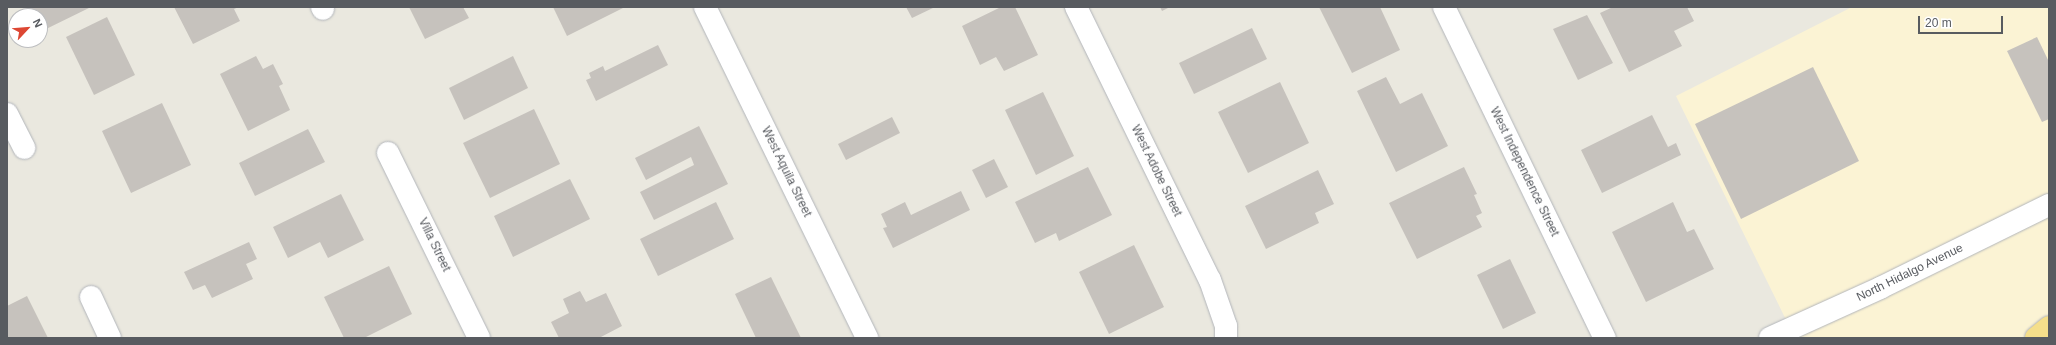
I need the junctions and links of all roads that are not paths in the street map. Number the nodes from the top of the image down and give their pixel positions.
1 (704, 7) edge
2 (1076, 7) edge
3 (1450, 9) edge
4 (7, 114) edge
5 (24, 148) dead end
6 (388, 153) dead end
7 (2049, 205) edge
8 (90, 297) dead end
9 (2049, 327) edge
10 (110, 338) edge
11 (479, 338) edge
12 (867, 338) edge
13 (1226, 338) edge
14 (1605, 338) edge
15 (1774, 338) edge
16 (2036, 338) edge

1 - 12 street, West Aquila Street
2 - 13 street, West Adobe Street
3 - 14 street, West Independence Street
4 - 5 street
6 - 11 street, Villa Street
7 - 15 street, North Hidalgo Avenue
8 - 10 street
9 - 16 highway

